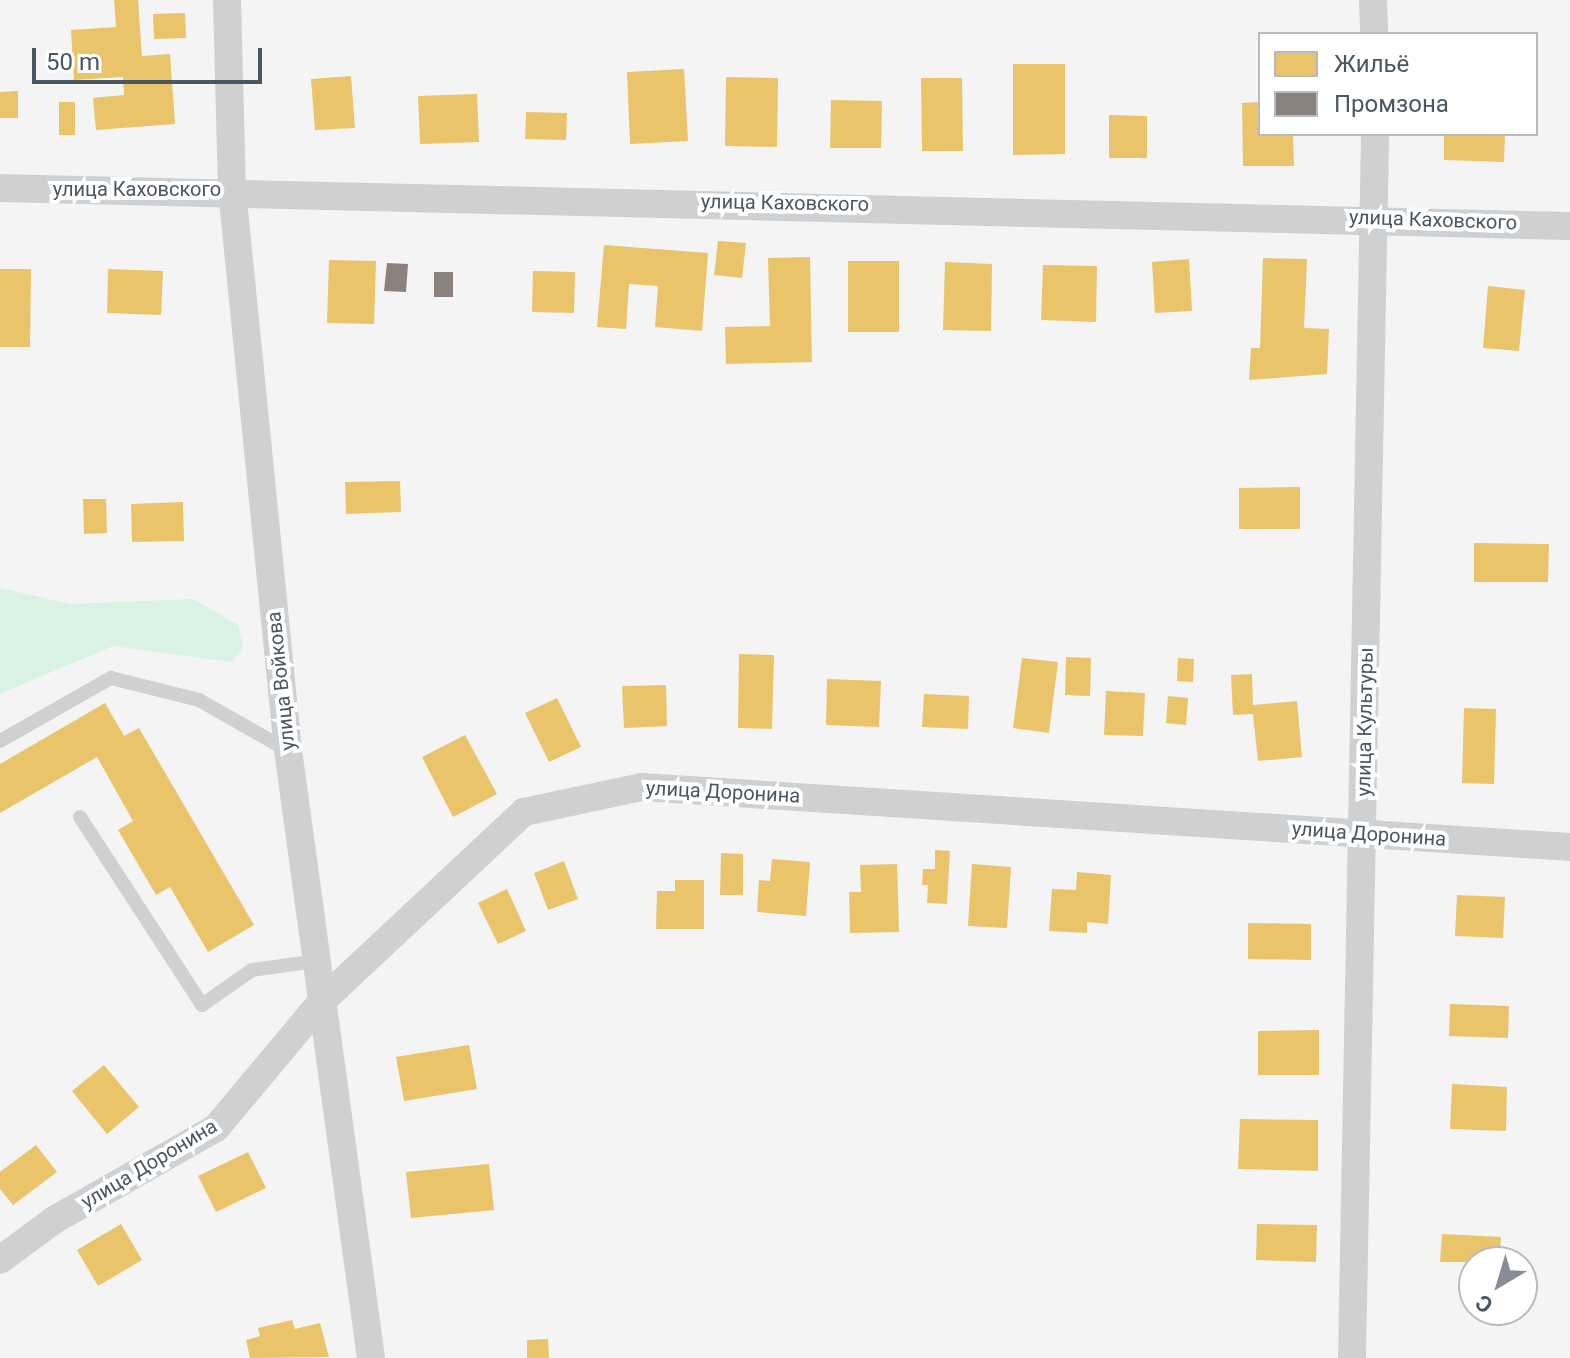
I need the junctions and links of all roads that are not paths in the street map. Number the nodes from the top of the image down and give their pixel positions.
1 (227, 0) edge
2 (1373, 0) edge
3 (1374, 32) edge
4 (1375, 136) edge
5 (0, 188) edge
6 (232, 190) junction
7 (1375, 217) junction
8 (1570, 226) edge
9 (0, 741) edge
10 (288, 750) junction
11 (80, 817) dead end
12 (1362, 834) junction
13 (1570, 847) edge
14 (317, 961) junction
15 (323, 1000) junction
16 (0, 1260) edge
17 (371, 1358) edge
18 (1352, 1358) edge

1 - 6 street, улица Войкова
2 - 3 street
4 - 7 street, улица Культуры
5 - 6 street, улица Каховского
6 - 7 street, улица Каховского
6 - 10 street, улица Войкова
7 - 8 street, улица Каховского
7 - 12 street, улица Культуры
9 - 10 lane
10 - 14 street, улица Войкова
11 - 14 lane
12 - 13 street, улица Доронина
12 - 15 street, улица Доронина
12 - 18 street, улица Культуры
14 - 15 street, улица Войкова
15 - 16 street, улица Доронина
15 - 17 street, улица Войкова

